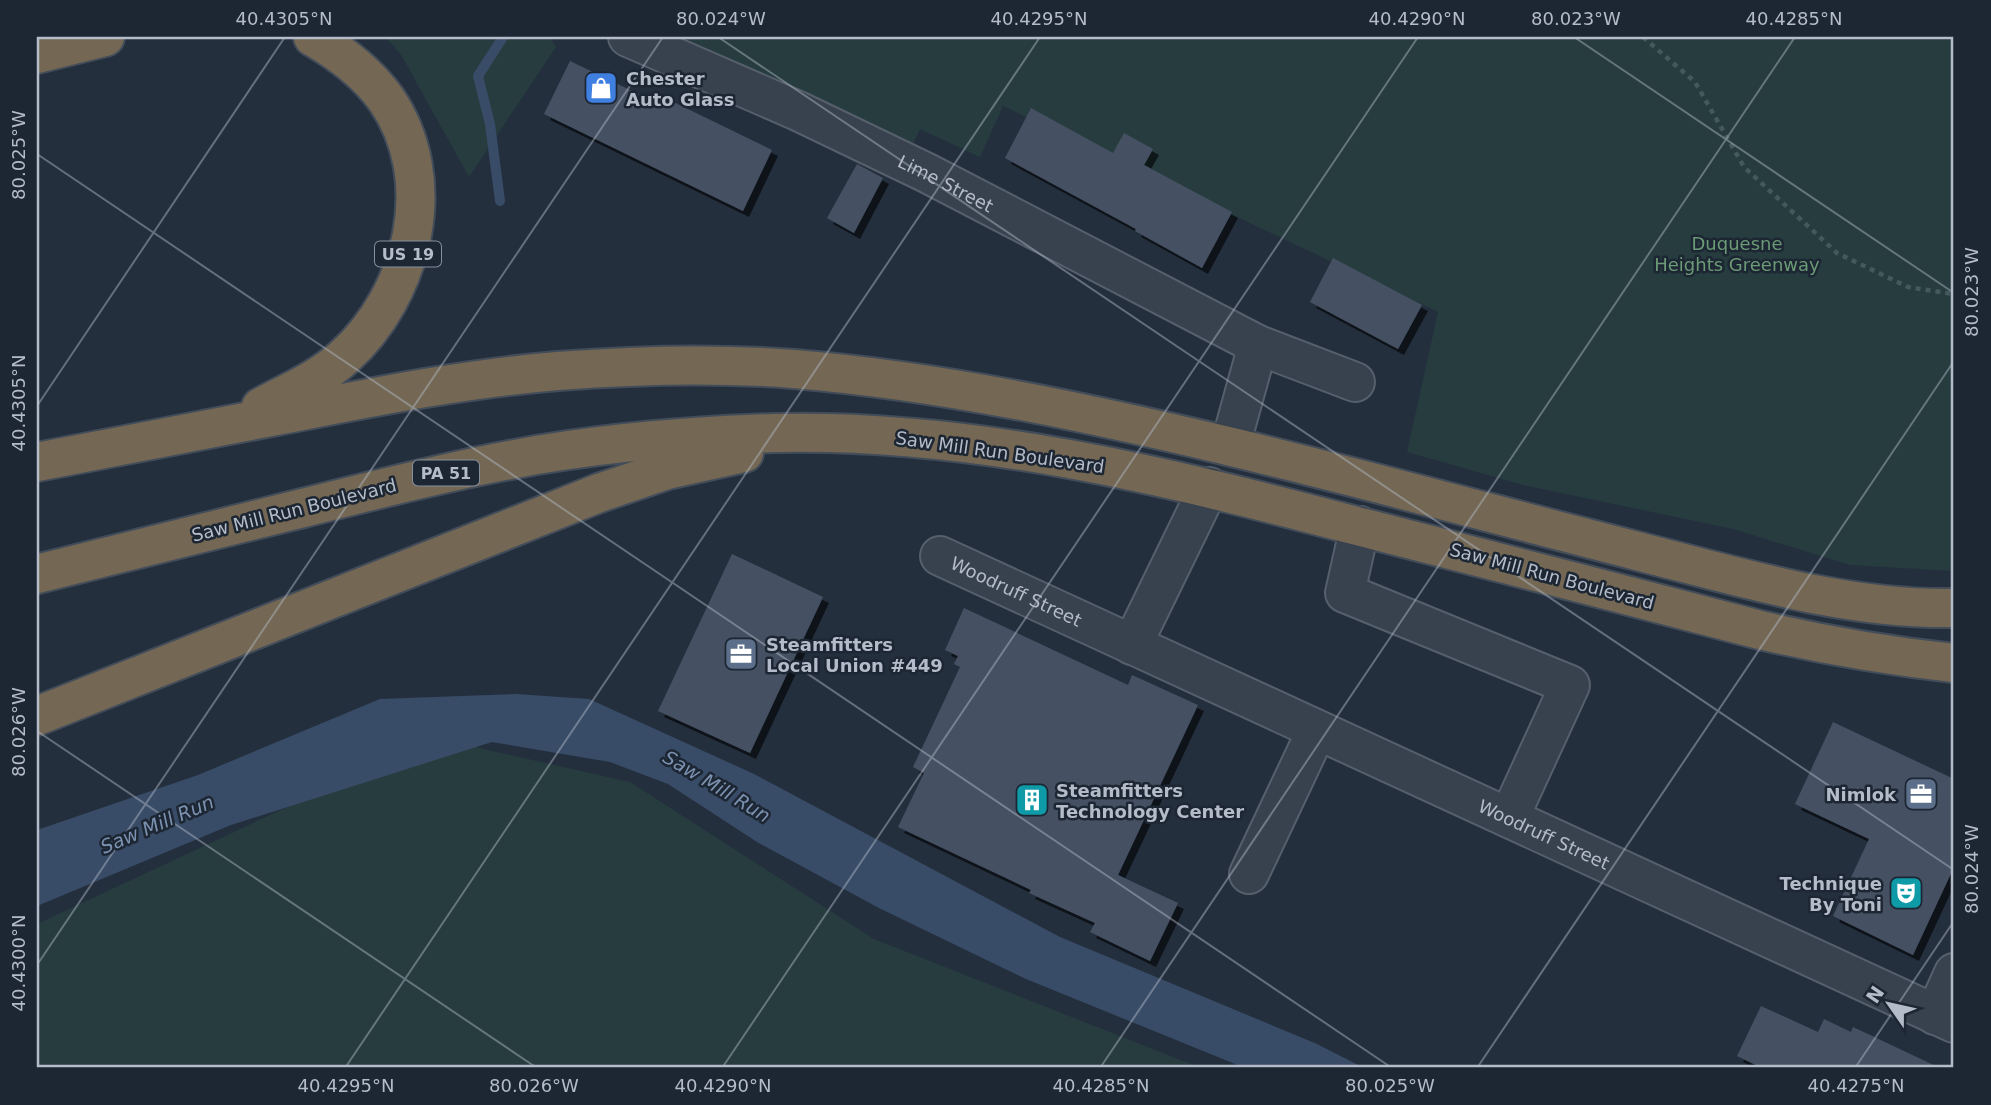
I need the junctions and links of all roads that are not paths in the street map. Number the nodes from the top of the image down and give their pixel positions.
1 (105, 37) edge
2 (313, 37) edge
3 (628, 37) edge
4 (37, 54) edge
5 (1258, 345) junction
6 (1355, 382) dead end
7 (228, 425) junction
8 (864, 434) junction
9 (1230, 446) junction
10 (37, 463) edge
11 (1209, 487) junction
12 (1360, 526) junction
13 (940, 556) dead end
14 (37, 574) edge
15 (1954, 608) edge
16 (1132, 645) junction
17 (1954, 663) edge
18 (37, 716) edge
19 (1317, 730) junction
20 (1509, 818) junction
21 (1249, 874) dead end
22 (1954, 973) edge
23 (1945, 1019) edge

1 - 4 highway
2 - 7 highway, US 19
3 - 5 street, Lime Street
5 - 6 street, Lime Street
5 - 9 street
7 - 9 highway
7 - 10 highway, US 19
8 - 11 highway, Saw Mill Run Boulevard
8 - 14 highway, Saw Mill Run Boulevard / PA 51
8 - 18 highway
9 - 15 highway
11 - 12 highway, Saw Mill Run Boulevard
11 - 16 street
12 - 17 highway, Saw Mill Run Boulevard
12 - 20 street
13 - 16 street, Woodruff Street
16 - 19 street, Woodruff Street
19 - 20 street, Woodruff Street
19 - 21 street
20 - 23 street, Woodruff Street
22 - 23 street

